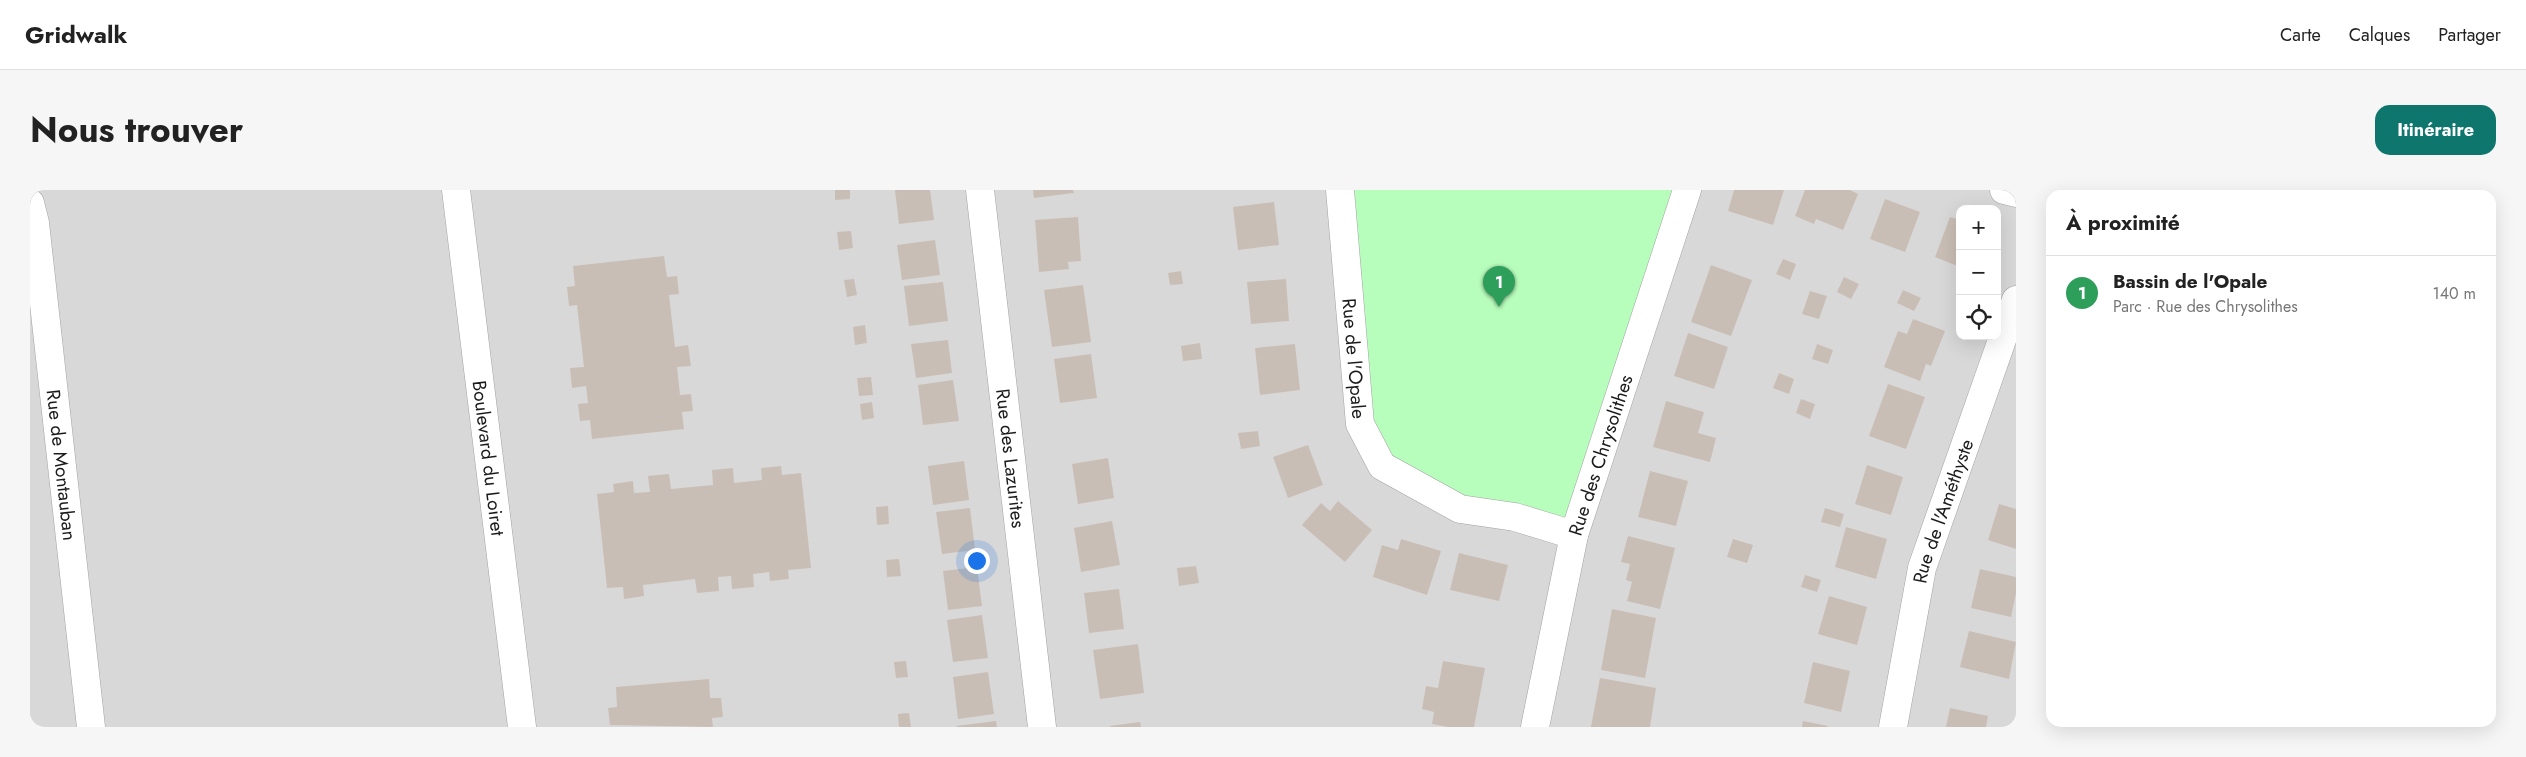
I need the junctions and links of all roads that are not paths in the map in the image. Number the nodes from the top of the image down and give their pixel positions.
1 (456, 190) edge
2 (980, 190) edge
3 (1340, 190) edge
4 (1687, 190) edge
5 (2004, 190) edge
6 (2016, 193) edge
7 (30, 203) edge
8 (2016, 300) edge
9 (1574, 535) junction
10 (91, 727) edge
11 (522, 727) edge
12 (1042, 727) edge
13 (1535, 727) edge
14 (1893, 727) edge

1 - 11 street, Boulevard du Loiret
2 - 12 street, Rue des Lazurites
3 - 9 street, Rue de l'Opale
4 - 9 street, Rue des Chrysolithes
5 - 6 street
7 - 10 street, Rue de Montauban
8 - 14 street, Rue de l'Améthyste
9 - 13 street, Rue des Chrysolithes

